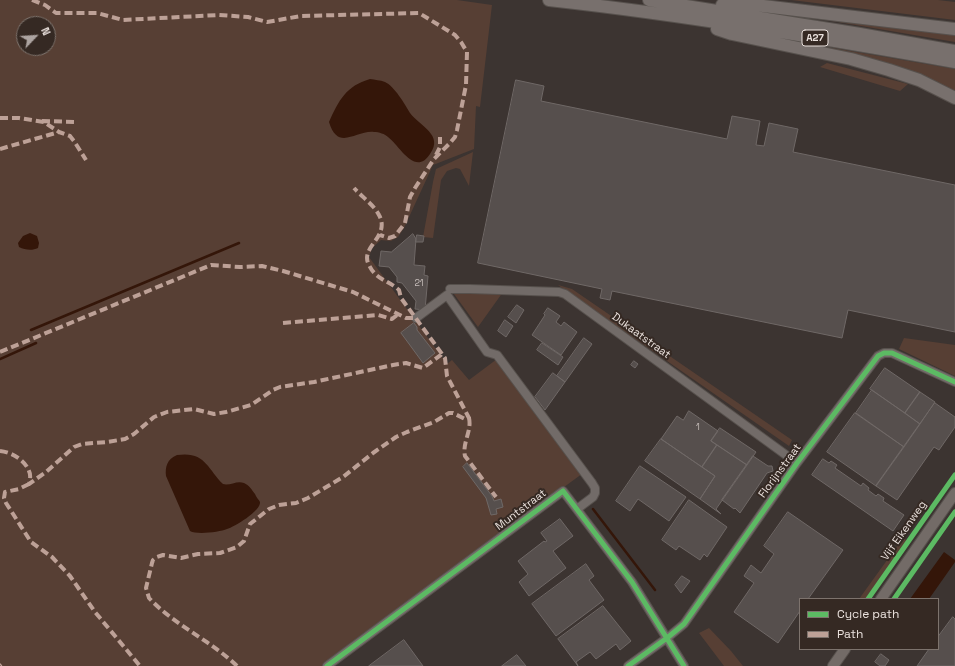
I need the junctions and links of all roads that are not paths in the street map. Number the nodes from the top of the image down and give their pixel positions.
1 (549, 0) edge
2 (649, 0) edge
3 (686, 5) junction
4 (674, 16) junction
5 (955, 30) edge
6 (955, 51) edge
7 (955, 62) edge
8 (955, 98) edge
9 (450, 289) dead end
10 (416, 318) dead end
11 (955, 382) edge
12 (797, 464) junction
13 (955, 493) edge
14 (577, 509) junction
15 (882, 598) edge
16 (667, 638) junction
17 (844, 650) edge
18 (327, 666) edge
19 (628, 666) edge
20 (684, 666) edge
21 (833, 666) edge

1 - 4 highway, A27
2 - 3 highway, A27
3 - 5 highway, A27
3 - 6 highway, A27
4 - 7 highway, A27
4 - 8 highway, A27
9 - 12 street, Dukaatstraat
10 - 14 street
11 - 12 street, Florijnstraat
12 - 16 street, Florijnstraat
13 - 15 main road, Vijf Eikenweg
14 - 16 street, Muntstraat
14 - 18 street, Muntstraat
16 - 19 street
16 - 20 street
17 - 21 main road

